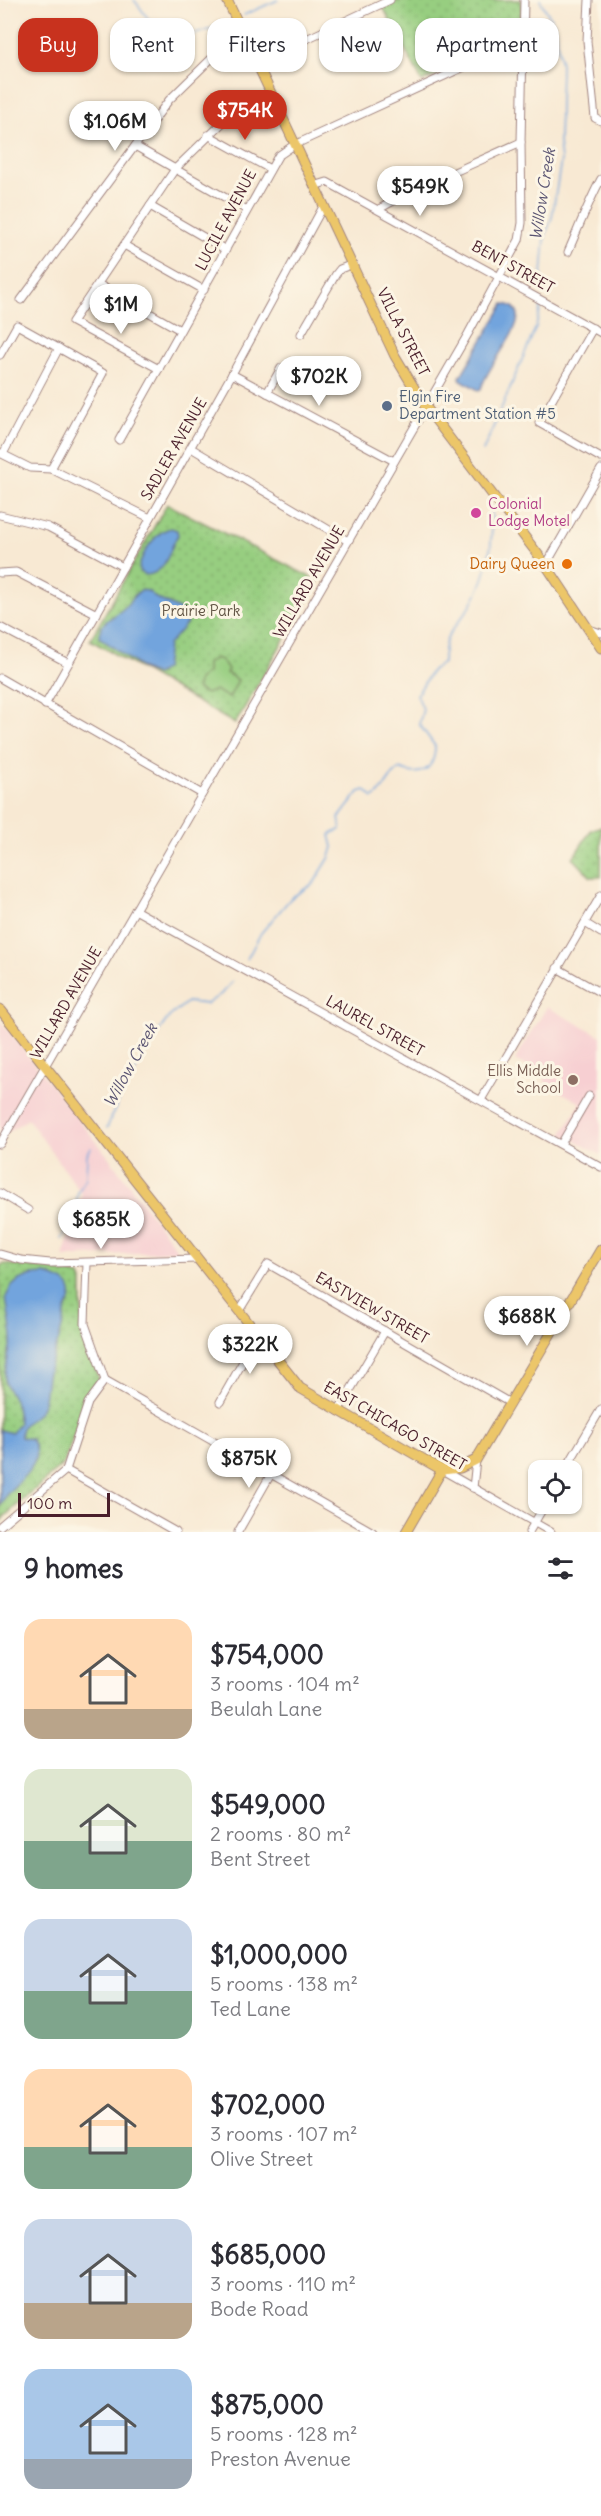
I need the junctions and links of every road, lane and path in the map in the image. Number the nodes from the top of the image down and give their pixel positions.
1 (227, 0) edge
2 (390, 0) edge
3 (524, 0) edge
4 (589, 0) edge
5 (235, 18) edge
6 (524, 18) edge
7 (307, 39) edge
8 (207, 63) edge
9 (259, 72) edge
10 (453, 72) edge
11 (522, 72) edge
12 (252, 99) dead end
13 (598, 119) edge
14 (208, 135) junction
15 (521, 142) junction
16 (294, 145) junction
17 (135, 146) junction
18 (270, 169) junction
19 (175, 170) junction
20 (601, 179) edge
21 (314, 186) junction
22 (324, 205) junction
23 (150, 206) junction
24 (379, 209) junction
25 (248, 210) junction
26 (124, 245) junction
27 (226, 250) junction
28 (568, 252) dead end
29 (353, 264) junction
30 (501, 275) junction
31 (98, 284) junction
32 (204, 290) junction
33 (21, 300) dead end
34 (593, 328) junction
35 (180, 330) junction
36 (601, 333) edge
37 (301, 334) dead end
38 (58, 348) junction
39 (0, 355) edge
40 (281, 368) dead end
41 (159, 369) junction
42 (232, 374) junction
43 (267, 393) junction
44 (425, 406) junction
45 (119, 440) dead end
46 (190, 448) junction
47 (1, 454) edge
48 (601, 458) edge
49 (394, 461) junction
50 (51, 469) junction
51 (601, 469) edge
52 (0, 515) edge
53 (150, 518) junction
54 (348, 541) junction
55 (546, 565) junction
56 (123, 567) junction
57 (0, 573) edge
58 (97, 615) junction
59 (0, 627) edge
60 (589, 629) junction
61 (601, 633) edge
62 (601, 648) edge
63 (68, 663) junction
64 (0, 678) edge
65 (45, 705) junction
66 (202, 794) junction
67 (601, 895) edge
68 (135, 910) junction
69 (585, 923) junction
70 (601, 933) edge
71 (557, 968) junction
72 (601, 993) edge
73 (0, 1009) edge
74 (45, 1065) junction
75 (589, 1096) dead end
76 (481, 1100) junction
77 (0, 1144) edge
78 (561, 1144) junction
79 (601, 1167) edge
80 (0, 1193) edge
81 (28, 1210) dead end
82 (601, 1249) edge
83 (0, 1254) edge
84 (12, 1258) junction
85 (198, 1259) junction
86 (0, 1260) edge
87 (87, 1263) junction
88 (239, 1311) junction
89 (385, 1331) junction
90 (258, 1335) junction
91 (105, 1380) junction
92 (220, 1402) dead end
93 (510, 1402) junction
94 (601, 1409) edge
95 (338, 1411) junction
96 (476, 1460) junction
97 (572, 1460) edge
98 (66, 1470) junction
99 (442, 1470) junction
100 (272, 1474) junction
101 (473, 1488) junction
102 (540, 1514) edge
103 (535, 1523) junction
104 (0, 1526) edge
105 (176, 1532) edge
106 (238, 1532) edge
107 (373, 1532) edge
108 (406, 1532) edge
109 (529, 1532) edge
110 (551, 1532) edge

1 - 5 main road, VILLA STREET
2 - 7 street
3 - 6 street, WILLARD AVENUE
4 - 13 street
8 - 17 street
9 - 16 main road, VILLA STREET
10 - 16 street, LUCILE AVENUE
11 - 15 street, WILLARD AVENUE
12 - 14 street
14 - 18 street
14 - 19 street
15 - 24 street
15 - 30 street, WILLARD AVENUE
16 - 18 street, LUCILE AVENUE
16 - 21 main road, VILLA STREET
17 - 19 street
17 - 33 street
18 - 25 street, LUCILE AVENUE
19 - 23 street
19 - 25 street
20 - 28 street
21 - 22 main road, VILLA STREET
21 - 24 street, BENT STREET
22 - 29 main road, VILLA STREET
22 - 42 street, SADLER AVENUE
23 - 26 street
23 - 27 street
24 - 30 street, BENT STREET
25 - 27 street, LUCILE AVENUE
26 - 31 street
26 - 32 street
27 - 32 street, LUCILE AVENUE
29 - 37 street
29 - 44 main road, VILLA STREET
30 - 34 street, BENT STREET
30 - 44 street, WILLARD AVENUE
31 - 35 street
31 - 41 street
32 - 35 street, LUCILE AVENUE
34 - 36 street, BENT STREET
34 - 48 street
35 - 41 street, LUCILE AVENUE
38 - 39 street
38 - 47 street
38 - 50 street
40 - 43 street
41 - 45 street, LUCILE AVENUE
42 - 43 street
42 - 46 street, SADLER AVENUE
43 - 49 street
44 - 49 street, WILLARD AVENUE
44 - 55 main road, VILLA STREET
46 - 53 street, SADLER AVENUE
46 - 54 street
47 - 50 street
49 - 54 street, WILLARD AVENUE
50 - 53 street
51 - 55 street
52 - 56 street
53 - 56 street, SADLER AVENUE
54 - 66 street, WILLARD AVENUE
55 - 60 main road, VILLA STREET
56 - 58 street, SADLER AVENUE
57 - 58 street
58 - 63 street, SADLER AVENUE
59 - 63 street
60 - 61 street
60 - 62 main road, VILLA STREET
63 - 65 street, SADLER AVENUE
64 - 65 street
65 - 66 street
66 - 68 street, WILLARD AVENUE
67 - 69 street
68 - 74 street, WILLARD AVENUE
68 - 76 street, LAUREL STREET
69 - 70 street
69 - 71 street
71 - 72 street
71 - 76 street
73 - 74 main road, EAST CHICAGO STREET
74 - 77 street, WILLARD AVENUE
74 - 85 main road, EAST CHICAGO STREET
75 - 78 street
76 - 78 street, LAUREL STREET
78 - 79 street, LAUREL STREET
80 - 81 street
82 - 93 main road
83 - 84 street
84 - 86 street
84 - 87 street
85 - 87 street
85 - 88 main road, EAST CHICAGO STREET
87 - 91 street
88 - 89 street, EASTVIEW STREET
88 - 90 main road, EAST CHICAGO STREET
89 - 93 street, EASTVIEW STREET
89 - 95 street
90 - 92 street
90 - 95 main road, EAST CHICAGO STREET
91 - 98 street
91 - 100 street
93 - 96 main road
94 - 97 street
95 - 99 main road, EAST CHICAGO STREET
96 - 99 main road
96 - 101 street
98 - 104 street
98 - 105 street
99 - 101 street, EAST CHICAGO STREET
99 - 108 main road
100 - 106 street
100 - 107 street
101 - 103 street, EAST CHICAGO STREET
102 - 103 street
103 - 109 street
103 - 110 street, EAST CHICAGO STREET

